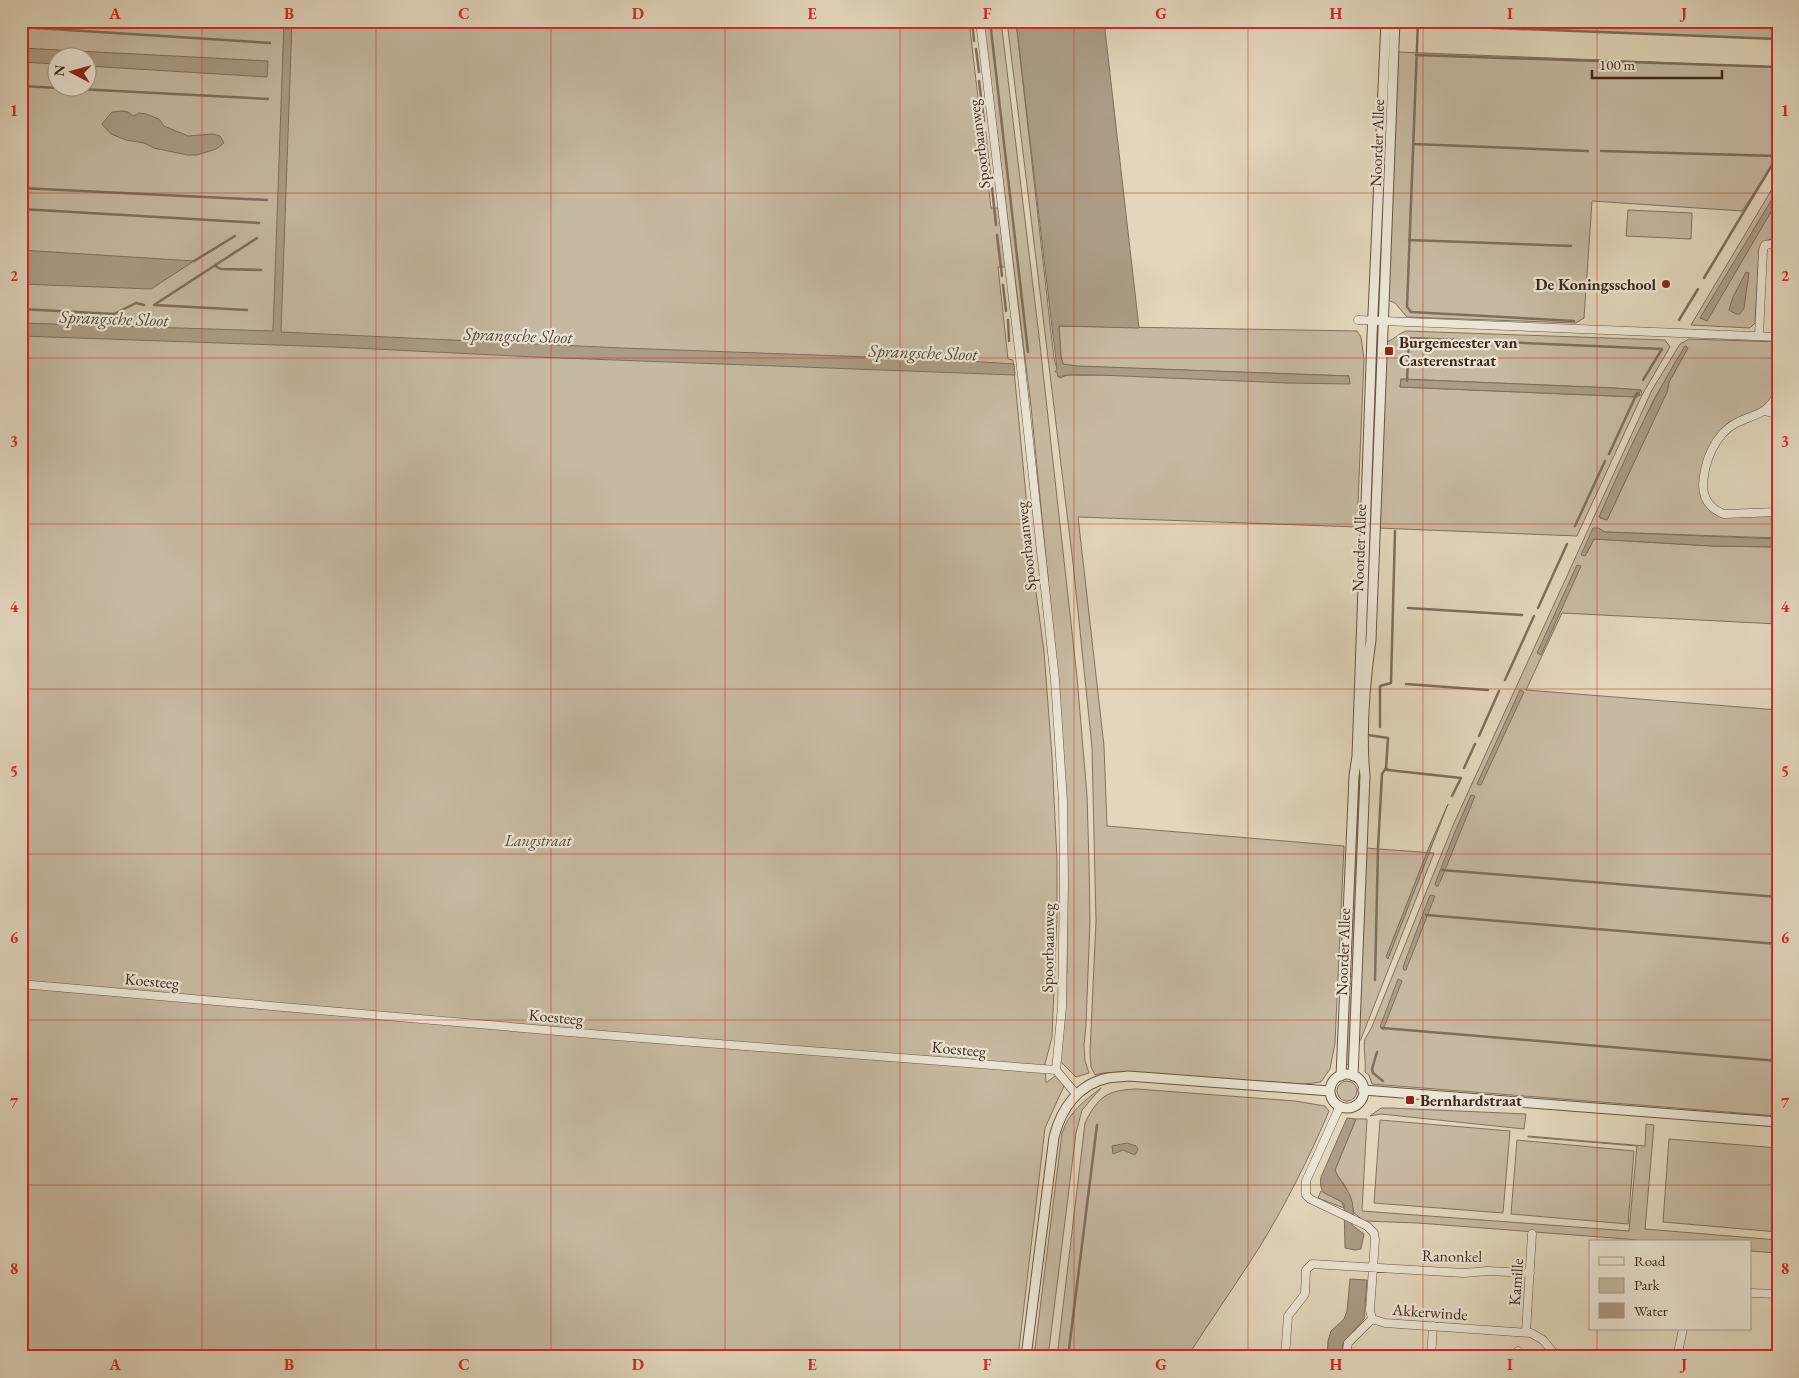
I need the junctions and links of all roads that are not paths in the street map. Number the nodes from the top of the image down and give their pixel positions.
1 (980, 21) edge
2 (1386, 21) edge
3 (1396, 21) edge
4 (1778, 243) edge
5 (1358, 320) dead end
6 (1373, 320) junction
7 (1384, 321) junction
8 (1759, 336) junction
9 (1778, 337) edge
10 (1778, 393) edge
11 (1765, 411) junction
12 (1778, 414) edge
13 (1778, 512) edge
14 (1363, 561) junction
15 (1374, 562) junction
16 (21, 984) edge
17 (1056, 1070) junction
18 (1341, 1076) junction
19 (1353, 1076) junction
20 (1363, 1090) junction
21 (1330, 1091) junction
22 (1077, 1095) junction
23 (1340, 1106) junction
24 (1778, 1122) edge
25 (1532, 1234) dead end
26 (1373, 1267) junction
27 (1530, 1274) junction
28 (1752, 1293) edge
29 (1778, 1294) edge
30 (1372, 1319) junction
31 (1433, 1326) junction
32 (1683, 1330) edge
33 (1526, 1332) junction
34 (1026, 1357) edge
35 (1285, 1357) edge
36 (1346, 1357) edge
37 (1432, 1357) edge
38 (1557, 1357) edge
39 (1676, 1357) edge

1 - 17 street, Spoorbaanweg
2 - 6 street, Noorder Allee
3 - 7 street, Noorder Allee
4 - 8 street
5 - 6 street
6 - 7 street
6 - 14 street, Noorder Allee
7 - 8 street
7 - 15 street, Noorder Allee
8 - 9 street
10 - 11 street
11 - 12 street
11 - 13 street
14 - 15 street
14 - 18 street, Noorder Allee
15 - 19 street, Noorder Allee
16 - 17 street, Koesteeg
17 - 22 street
18 - 19 street
18 - 21 street
19 - 20 street
20 - 23 street
20 - 24 street
21 - 22 street
21 - 23 street
22 - 34 street
23 - 26 street, Akkerwinde
25 - 27 street, Kamille
26 - 27 street, Ranonkel
26 - 30 street, Akkerwinde
26 - 35 street, Ranonkel
27 - 33 street, Kamille
28 - 29 street
30 - 31 street, Akkerwinde
30 - 36 street
31 - 33 street, Akkerwinde
31 - 37 street
32 - 39 street
33 - 38 street, Akkerwinde

